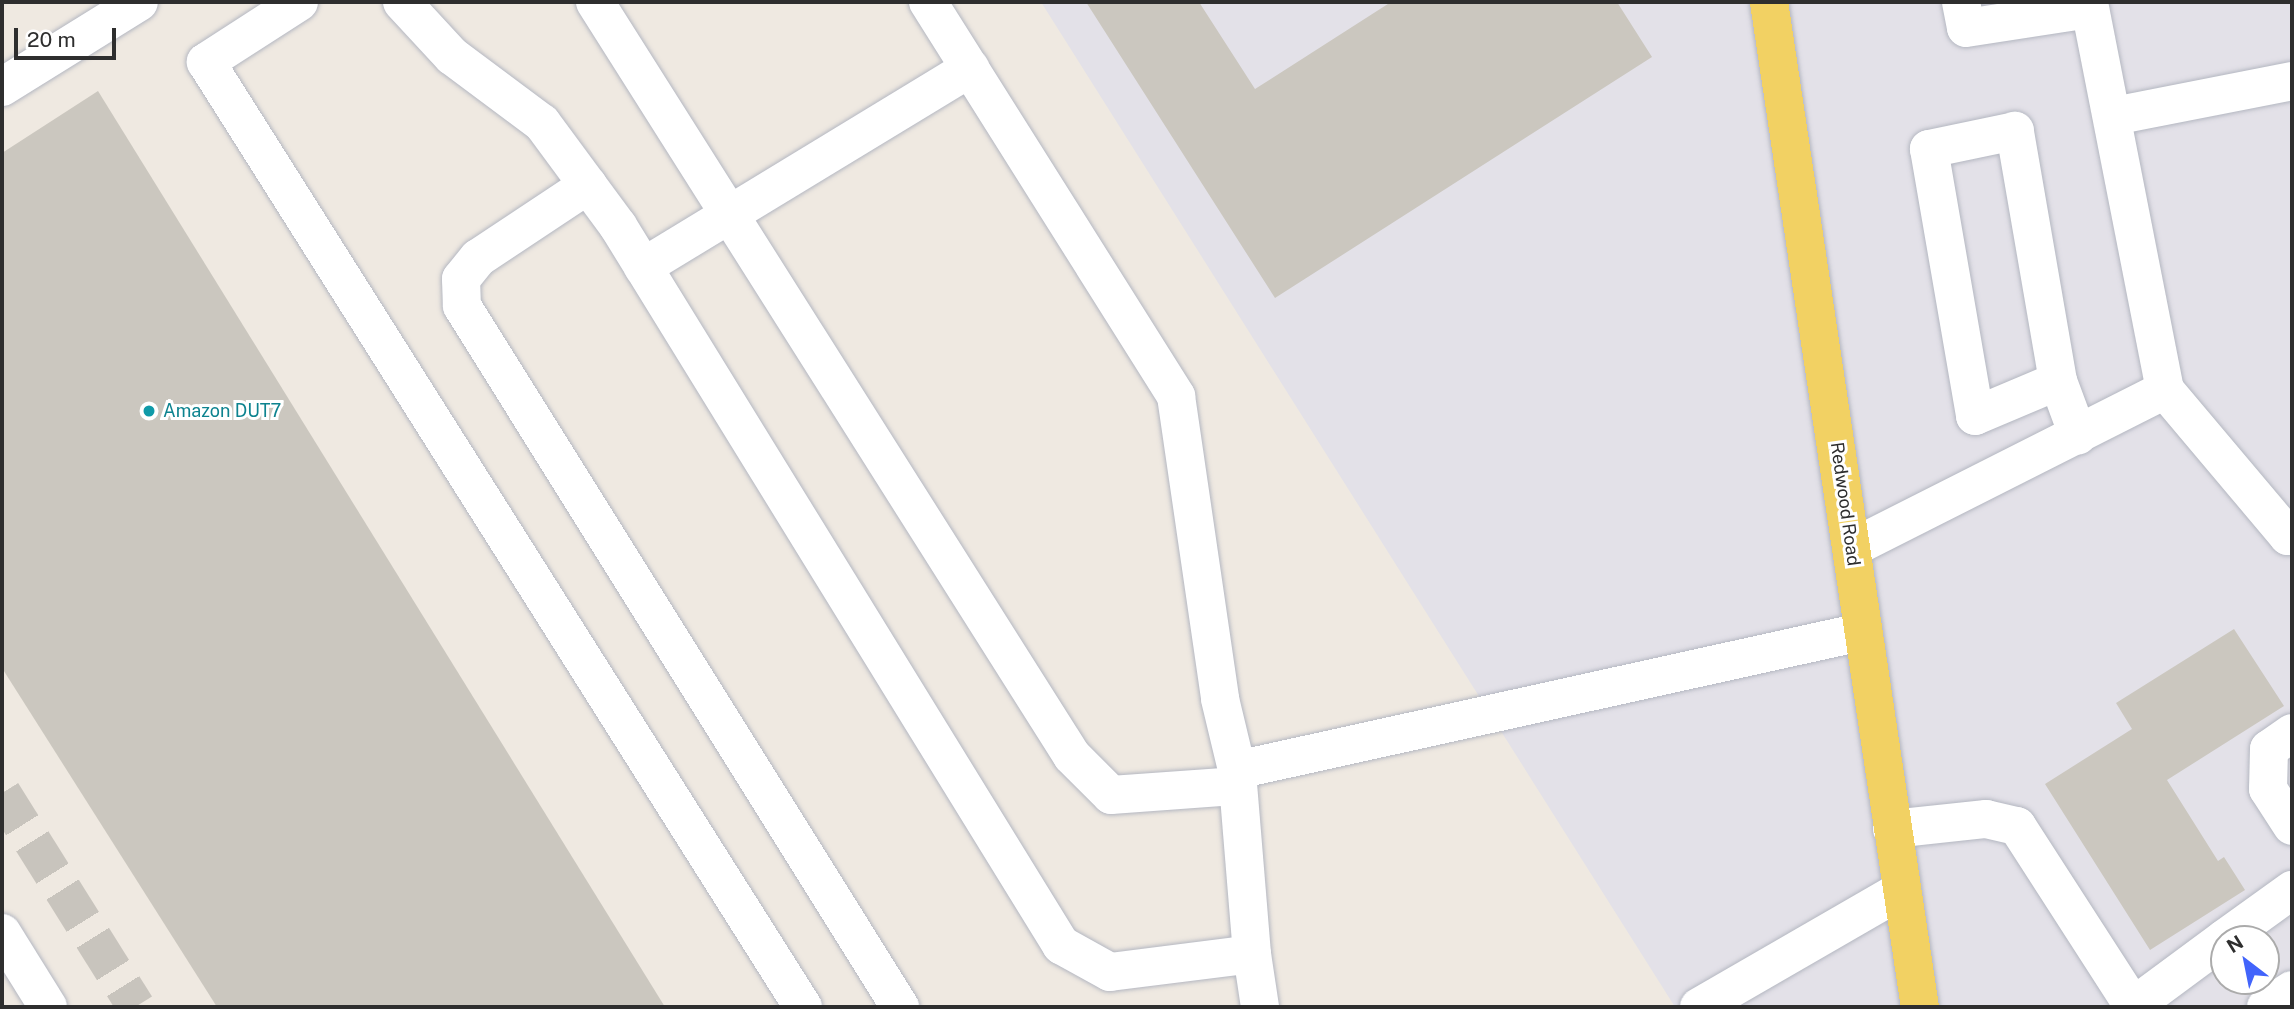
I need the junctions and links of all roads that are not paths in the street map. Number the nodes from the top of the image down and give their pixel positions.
1 (139, 2) edge
2 (299, 2) edge
3 (402, 2) edge
4 (595, 2) edge
5 (928, 2) edge
6 (1769, 2) edge
7 (1961, 2) edge
8 (2090, 5) edge
9 (970, 68) junction
10 (2292, 81) edge
11 (2, 88) edge
12 (2114, 116) junction
13 (588, 185) junction
14 (729, 213) junction
15 (643, 267) junction
16 (2058, 381) junction
17 (2165, 390) junction
18 (2078, 435) junction
19 (2292, 534) edge
20 (1852, 548) junction
21 (1861, 632) junction
22 (2292, 733) edge
23 (1238, 778) junction
24 (2292, 826) edge
25 (1892, 829) junction
26 (1902, 890) junction
27 (2292, 890) edge
28 (2243, 925) edge
29 (2, 933) edge
30 (2210, 949) edge
31 (1252, 954) junction
32 (2292, 990) edge
33 (48, 1007) edge
34 (803, 1007) edge
35 (900, 1007) edge
36 (1260, 1007) edge
37 (1699, 1007) edge
38 (1920, 1007) edge
39 (2133, 1007) edge
40 (2266, 1007) edge

1 - 11 lane
2 - 34 lane
3 - 13 lane
4 - 14 lane
5 - 9 lane
6 - 20 main road, Redwood Road
7 - 8 lane
8 - 12 lane
9 - 14 lane
9 - 23 lane
10 - 12 lane
12 - 17 lane
13 - 15 lane
13 - 35 lane
14 - 15 lane
14 - 23 lane
15 - 31 lane
16 - 16 lane
16 - 18 lane
17 - 18 lane
17 - 19 lane
18 - 20 lane
20 - 21 main road, Redwood Road
21 - 23 lane
21 - 25 main road, Redwood Road
22 - 24 lane
23 - 31 lane
25 - 26 main road, Redwood Road
25 - 39 lane
26 - 37 lane
26 - 38 main road, Redwood Road
27 - 28 lane
29 - 33 lane
30 - 39 lane
31 - 36 lane
32 - 40 lane

